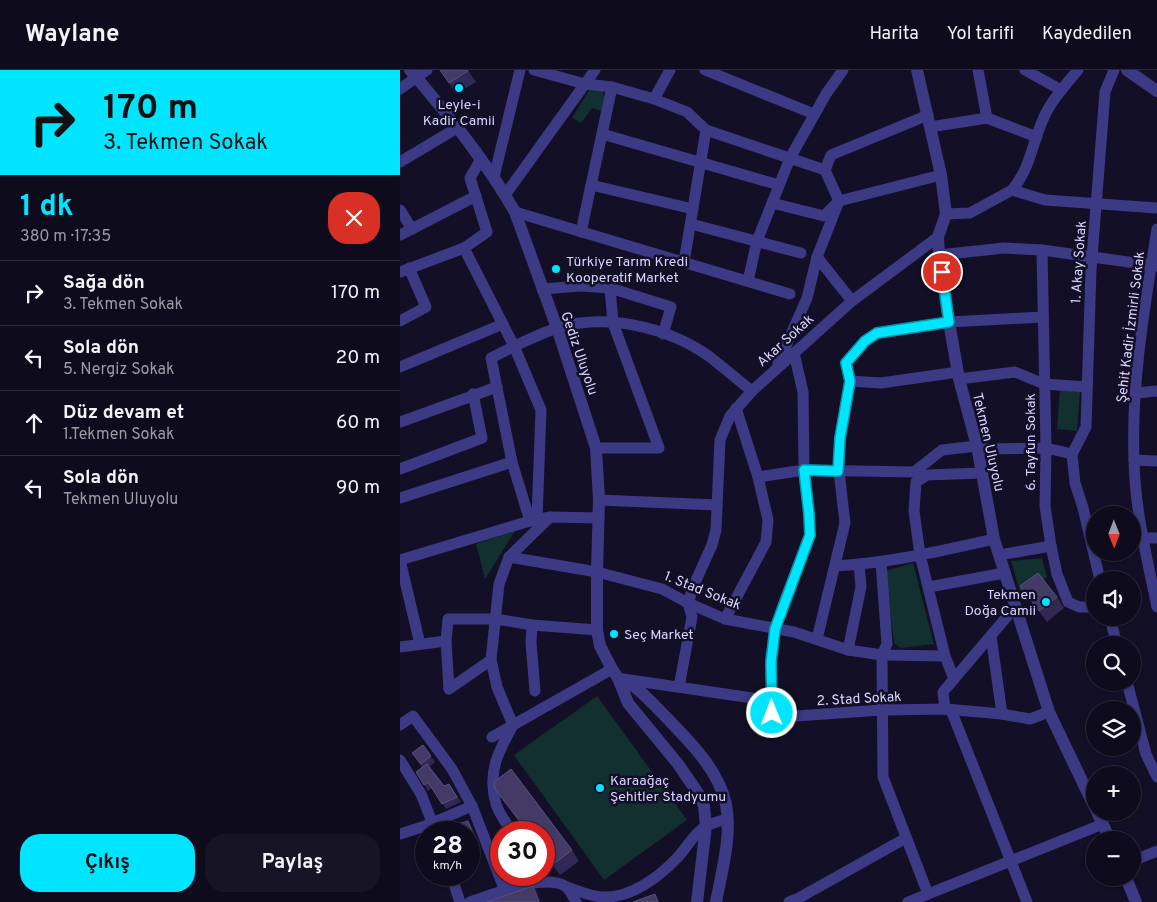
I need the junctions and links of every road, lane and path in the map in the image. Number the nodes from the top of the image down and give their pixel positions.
1 (427, 70) edge
2 (520, 70) edge
3 (534, 70) edge
4 (596, 70) edge
5 (670, 70) edge
6 (705, 70) edge
7 (843, 70) edge
8 (917, 70) edge
9 (978, 70) edge
10 (1025, 70) edge
11 (1078, 70) edge
12 (1114, 70) edge
13 (1127, 70) edge
14 (413, 74) edge
15 (730, 75) edge
16 (585, 84) junction
17 (612, 87) junction
18 (400, 89) edge
19 (1061, 90) junction
20 (1157, 91) edge
21 (654, 99) junction
22 (814, 114) junction
23 (987, 118) junction
24 (929, 121) junction
25 (457, 128) junction
26 (706, 130) junction
27 (602, 134) junction
28 (1037, 137) junction
29 (790, 158) junction
30 (481, 159) junction
31 (400, 162) edge
32 (701, 163) junction
33 (825, 170) junction
34 (941, 175) junction
35 (494, 177) junction
36 (591, 185) junction
37 (779, 185) junction
38 (1012, 190) junction
39 (505, 195) junction
40 (476, 196) junction
41 (839, 201) junction
42 (772, 203) junction
43 (1098, 204) junction
44 (1157, 208) edge
45 (693, 209) junction
46 (400, 210) edge
47 (515, 212) junction
48 (946, 214) junction
49 (691, 224) junction
50 (412, 229) junction
51 (1157, 229) edge
52 (581, 232) junction
53 (400, 235) edge
54 (938, 237) junction
55 (757, 242) junction
56 (464, 248) junction
57 (1042, 250) junction
58 (801, 253) dead end
59 (939, 255) junction
60 (817, 257) junction
61 (1093, 257) junction
62 (684, 262) junction
63 (1154, 265) edge
64 (405, 270) edge
65 (748, 281) junction
66 (610, 288) junction
67 (542, 289) junction
68 (790, 294) dead end
69 (852, 301) junction
70 (1043, 318) junction
71 (400, 320) edge
72 (949, 322) junction
73 (613, 323) junction
74 (503, 324) junction
75 (557, 328) junction
76 (664, 334) junction
77 (514, 346) junction
78 (794, 353) junction
79 (400, 367) edge
80 (776, 368) junction
81 (958, 376) junction
82 (850, 381) junction
83 (1044, 384) junction
84 (497, 387) junction
85 (1087, 387) junction
86 (752, 391) junction
87 (1157, 391) edge
88 (1136, 393) junction
89 (474, 394) junction
90 (736, 408) junction
91 (400, 422) edge
92 (978, 447) junction
93 (596, 448) junction
94 (1046, 448) junction
95 (1072, 454) junction
96 (1134, 460) junction
97 (1157, 461) edge
98 (512, 462) junction
99 (400, 469) edge
100 (804, 470) junction
101 (838, 471) junction
102 (982, 473) junction
103 (758, 477) junction
104 (400, 498) edge
105 (599, 500) junction
106 (717, 505) junction
107 (1138, 506) edge
108 (550, 517) junction
109 (599, 518) junction
110 (533, 520) junction
111 (1086, 520) edge
112 (1157, 538) edge
113 (994, 539) junction
114 (1141, 540) edge
115 (1050, 546) junction
116 (1141, 551) edge
117 (999, 555) junction
118 (920, 556) junction
119 (509, 557) junction
120 (400, 560) edge
121 (881, 562) junction
122 (859, 564) junction
123 (835, 566) junction
124 (596, 572) junction
125 (1004, 573) junction
126 (928, 587) junction
127 (688, 604) junction
128 (1086, 607) edge
129 (1157, 607) edge
130 (1015, 608) junction
131 (496, 619) junction
132 (725, 619) junction
133 (532, 625) junction
134 (775, 629) junction
135 (597, 630) junction
136 (991, 636) junction
137 (816, 639) junction
138 (446, 641) junction
139 (420, 644) junction
140 (400, 647) edge
141 (848, 650) junction
142 (882, 655) junction
143 (945, 656) junction
144 (491, 660) junction
145 (615, 674) junction
146 (954, 679) junction
147 (679, 687) junction
148 (535, 691) dead end
149 (1129, 691) edge
150 (882, 710) junction
151 (948, 710) junction
152 (1049, 712) junction
153 (772, 713) junction
154 (1002, 714) junction
155 (400, 725) edge
156 (513, 725) junction
157 (492, 737) dead end
158 (400, 760) edge
159 (1157, 777) edge
160 (1086, 789) edge
161 (472, 806) junction
162 (727, 819) junction
163 (431, 821) edge
164 (446, 821) edge
165 (505, 821) edge
166 (1094, 821) edge
167 (706, 826) junction
168 (415, 831) edge
169 (400, 834) edge
170 (906, 838) junction
171 (1157, 851) edge
172 (1141, 857) edge
173 (1010, 861) junction
174 (555, 882) edge
175 (455, 886) edge
176 (517, 886) edge
177 (1129, 886) edge
178 (567, 887) junction
179 (505, 891) junction
180 (928, 894) junction
181 (460, 902) edge
182 (470, 902) edge
183 (576, 902) edge
184 (697, 902) edge
185 (716, 902) edge
186 (789, 902) edge
187 (908, 902) edge
188 (1027, 902) edge
189 (1136, 902) edge

1 - 14 street
2 - 35 street
3 - 16 street
4 - 16 street
5 - 21 street
6 - 15 street
7 - 22 street
8 - 24 street, Tekmen Uluyolu
9 - 23 street
10 - 19 street
11 - 19 street
12 - 43 street, 1. Akay Sokak
13 - 20 street
14 - 18 street
14 - 25 street, Gediz Uluyolu
15 - 22 street
16 - 17 street
16 - 39 street
17 - 21 street
17 - 27 street
19 - 28 street
21 - 26 street
22 - 29 street
23 - 24 street
23 - 28 street
24 - 33 street
24 - 34 street, Tekmen Uluyolu
25 - 30 street, Gediz Uluyolu
25 - 31 street
26 - 29 street
26 - 32 street
27 - 32 street
27 - 36 street
28 - 38 street
29 - 33 street
29 - 37 street
30 - 35 street, Gediz Uluyolu
30 - 40 street
32 - 37 street
32 - 45 street
33 - 41 street
34 - 41 street
34 - 48 street, Tekmen Uluyolu
35 - 39 street, Gediz Uluyolu
36 - 45 street
36 - 52 street
37 - 42 street
38 - 43 street
38 - 48 street
39 - 47 street, Gediz Uluyolu
40 - 50 street
40 - 56 street
41 - 42 street
41 - 60 street
42 - 55 street
43 - 44 street
43 - 61 street, 1. Akay Sokak
45 - 49 street
46 - 50 street
47 - 52 street
47 - 67 street, Gediz Uluyolu
48 - 54 street, Tekmen Uluyolu
49 - 55 street
49 - 62 street
50 - 53 street
51 - 63 street, Şehit Kadir İzmirli Sokak
52 - 62 street
54 - 59 street, Tekmen Uluyolu
54 - 69 street, Akar Sokak
55 - 58 street
55 - 65 street
56 - 64 street
56 - 74 street
57 - 59 street
57 - 61 street
57 - 70 street, 6. Tayfun Sokak
59 - 72 street, Tekmen Uluyolu
60 - 69 street
60 - 80 street
61 - 63 street
61 - 85 street, 1. Akay Sokak
62 - 65 street
63 - 88 street, Şehit Kadir İzmirli Sokak
64 - 71 street
65 - 68 street
66 - 67 street
66 - 73 street
66 - 76 street
67 - 75 street, Gediz Uluyolu
69 - 78 street, Akar Sokak
70 - 72 street
70 - 83 street, 6. Tayfun Sokak
72 - 81 street, Tekmen Uluyolu
72 - 82 street
73 - 75 street
73 - 76 street
73 - 93 street
74 - 77 street
74 - 79 street
75 - 77 street
75 - 93 street, Gediz Uluyolu
76 - 86 street
77 - 84 street
77 - 110 street
78 - 80 street, Akar Sokak
78 - 100 street
80 - 86 street, Akar Sokak
81 - 82 street
81 - 83 street
81 - 92 street, Tekmen Uluyolu
82 - 101 street
83 - 85 street
83 - 94 street, 6. Tayfun Sokak
84 - 89 street
84 - 98 street
85 - 95 street, 1. Akay Sokak
86 - 90 street, Akar Sokak
87 - 88 street
88 - 96 street, Şehit Kadir İzmirli Sokak
89 - 91 street
89 - 99 street
90 - 103 street
90 - 106 street, Akar Sokak
92 - 94 street
92 - 101 street
92 - 102 street, Tekmen Uluyolu
93 - 105 street, Gediz Uluyolu
94 - 95 street
94 - 115 street, 6. Tayfun Sokak
95 - 111 street
96 - 97 street
96 - 107 street, Şehit Kadir İzmirli Sokak
98 - 104 street
98 - 110 street
100 - 101 street
100 - 103 street
100 - 134 street
101 - 123 street
102 - 113 street, Tekmen Uluyolu
102 - 118 street
103 - 132 street
105 - 106 street
105 - 109 street, Gediz Uluyolu
106 - 127 street, Akar Sokak
108 - 109 street
108 - 110 street
108 - 119 street
109 - 124 street, Gediz Uluyolu
110 - 120 street
112 - 114 street
113 - 117 street, Tekmen Uluyolu
113 - 118 street
115 - 117 street
115 - 128 street, 6. Tayfun Sokak
116 - 129 street, Şehit Kadir İzmirli Sokak
117 - 125 street, Tekmen Uluyolu
118 - 121 street
118 - 126 street
119 - 124 street, 1. Stad Sokak
119 - 131 street
120 - 139 street
121 - 122 street
121 - 142 street
122 - 123 street
122 - 141 street
123 - 137 street
124 - 127 street, 1. Stad Sokak
124 - 135 street, Gediz Uluyolu
125 - 126 street
125 - 130 street, Tekmen Uluyolu
126 - 143 street
127 - 132 street, 1. Stad Sokak
127 - 147 street
130 - 136 street
130 - 152 street, Tekmen Uluyolu
131 - 133 street
131 - 138 street
131 - 144 street
132 - 134 street, 1. Stad Sokak
133 - 135 street
133 - 148 street
134 - 137 street, 1. Stad Sokak
134 - 153 street
135 - 145 street, Gediz Uluyolu
136 - 146 street
136 - 154 street
137 - 141 street, 1. Stad Sokak
138 - 139 street
138 - 144 street
139 - 140 street
141 - 142 street, 1. Stad Sokak
142 - 143 street, 1. Stad Sokak
142 - 150 street
143 - 146 street
144 - 156 street
145 - 147 street
145 - 156 street
145 - 162 street
145 - 167 street, Gediz Uluyolu
146 - 151 street
147 - 153 street
149 - 159 street
150 - 151 street, 2. Stad Sokak
150 - 153 street, 2. Stad Sokak
150 - 170 street
151 - 154 street, 2. Stad Sokak
151 - 173 street
152 - 154 street, 2. Stad Sokak
152 - 160 street, Tekmen Uluyolu
155 - 161 street
156 - 157 street
156 - 165 street
158 - 163 street
161 - 164 street
161 - 179 street
162 - 167 street
162 - 185 street
166 - 173 street
167 - 178 street
167 - 184 street, Gediz Uluyolu
168 - 169 street
170 - 180 street
170 - 186 street
171 - 172 street
173 - 180 street
173 - 188 street
174 - 178 street
175 - 181 street
176 - 179 street
177 - 189 street
178 - 183 street
179 - 182 street
180 - 187 street

